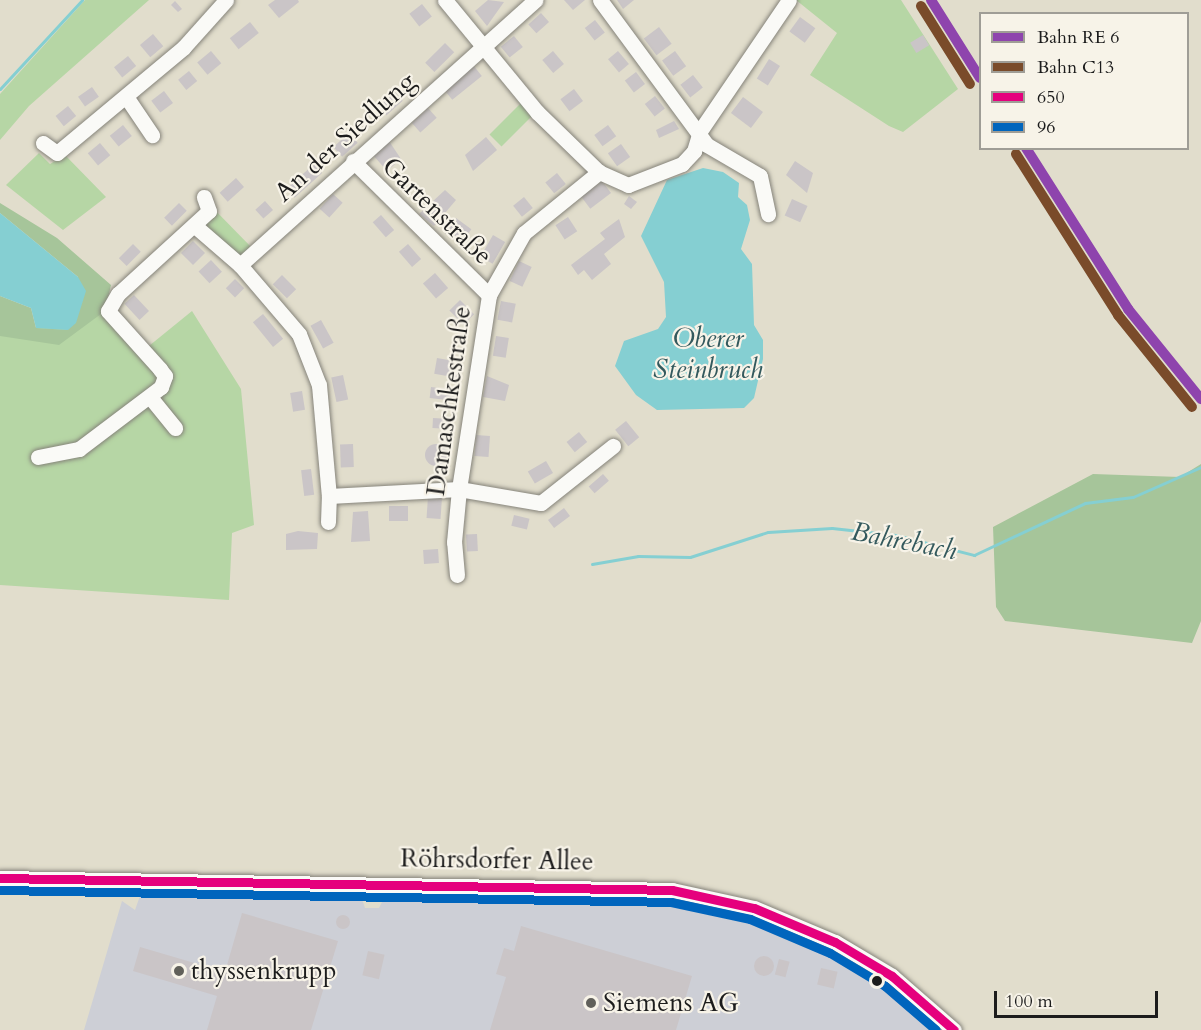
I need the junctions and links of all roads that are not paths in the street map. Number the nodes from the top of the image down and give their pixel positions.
1 (226, 0) edge
2 (445, 0) edge
3 (535, 0) edge
4 (600, 0) edge
5 (789, 0) edge
6 (482, 46) junction
7 (127, 98) junction
8 (700, 131) junction
9 (152, 135) dead end
10 (44, 143) dead end
11 (353, 161) junction
12 (599, 172) junction
13 (204, 197) dead end
14 (768, 214) dead end
15 (195, 226) junction
16 (240, 265) junction
17 (489, 295) junction
18 (150, 397) junction
19 (175, 428) dead end
20 (613, 446) dead end
21 (38, 457) dead end
22 (459, 489) junction
23 (329, 495) junction
24 (328, 522) dead end
25 (458, 575) dead end
26 (0, 878) edge
27 (954, 1030) edge

1 - 7 street
2 - 6 street
3 - 6 street, An der Siedlung
4 - 8 street
5 - 8 street
6 - 11 street, An der Siedlung
6 - 12 street
7 - 9 street
7 - 10 street
8 - 12 street
8 - 14 street
11 - 16 street, An der Siedlung
11 - 17 street, Gartenstraße
12 - 17 street, Damaschkestraße
13 - 15 street
15 - 16 street
15 - 18 street
16 - 23 street
17 - 22 street, Damaschkestraße
18 - 19 street
18 - 21 street
20 - 22 street
22 - 23 street
22 - 25 street, Damaschkestraße
23 - 24 street
26 - 27 street, Röhrsdorfer Allee

